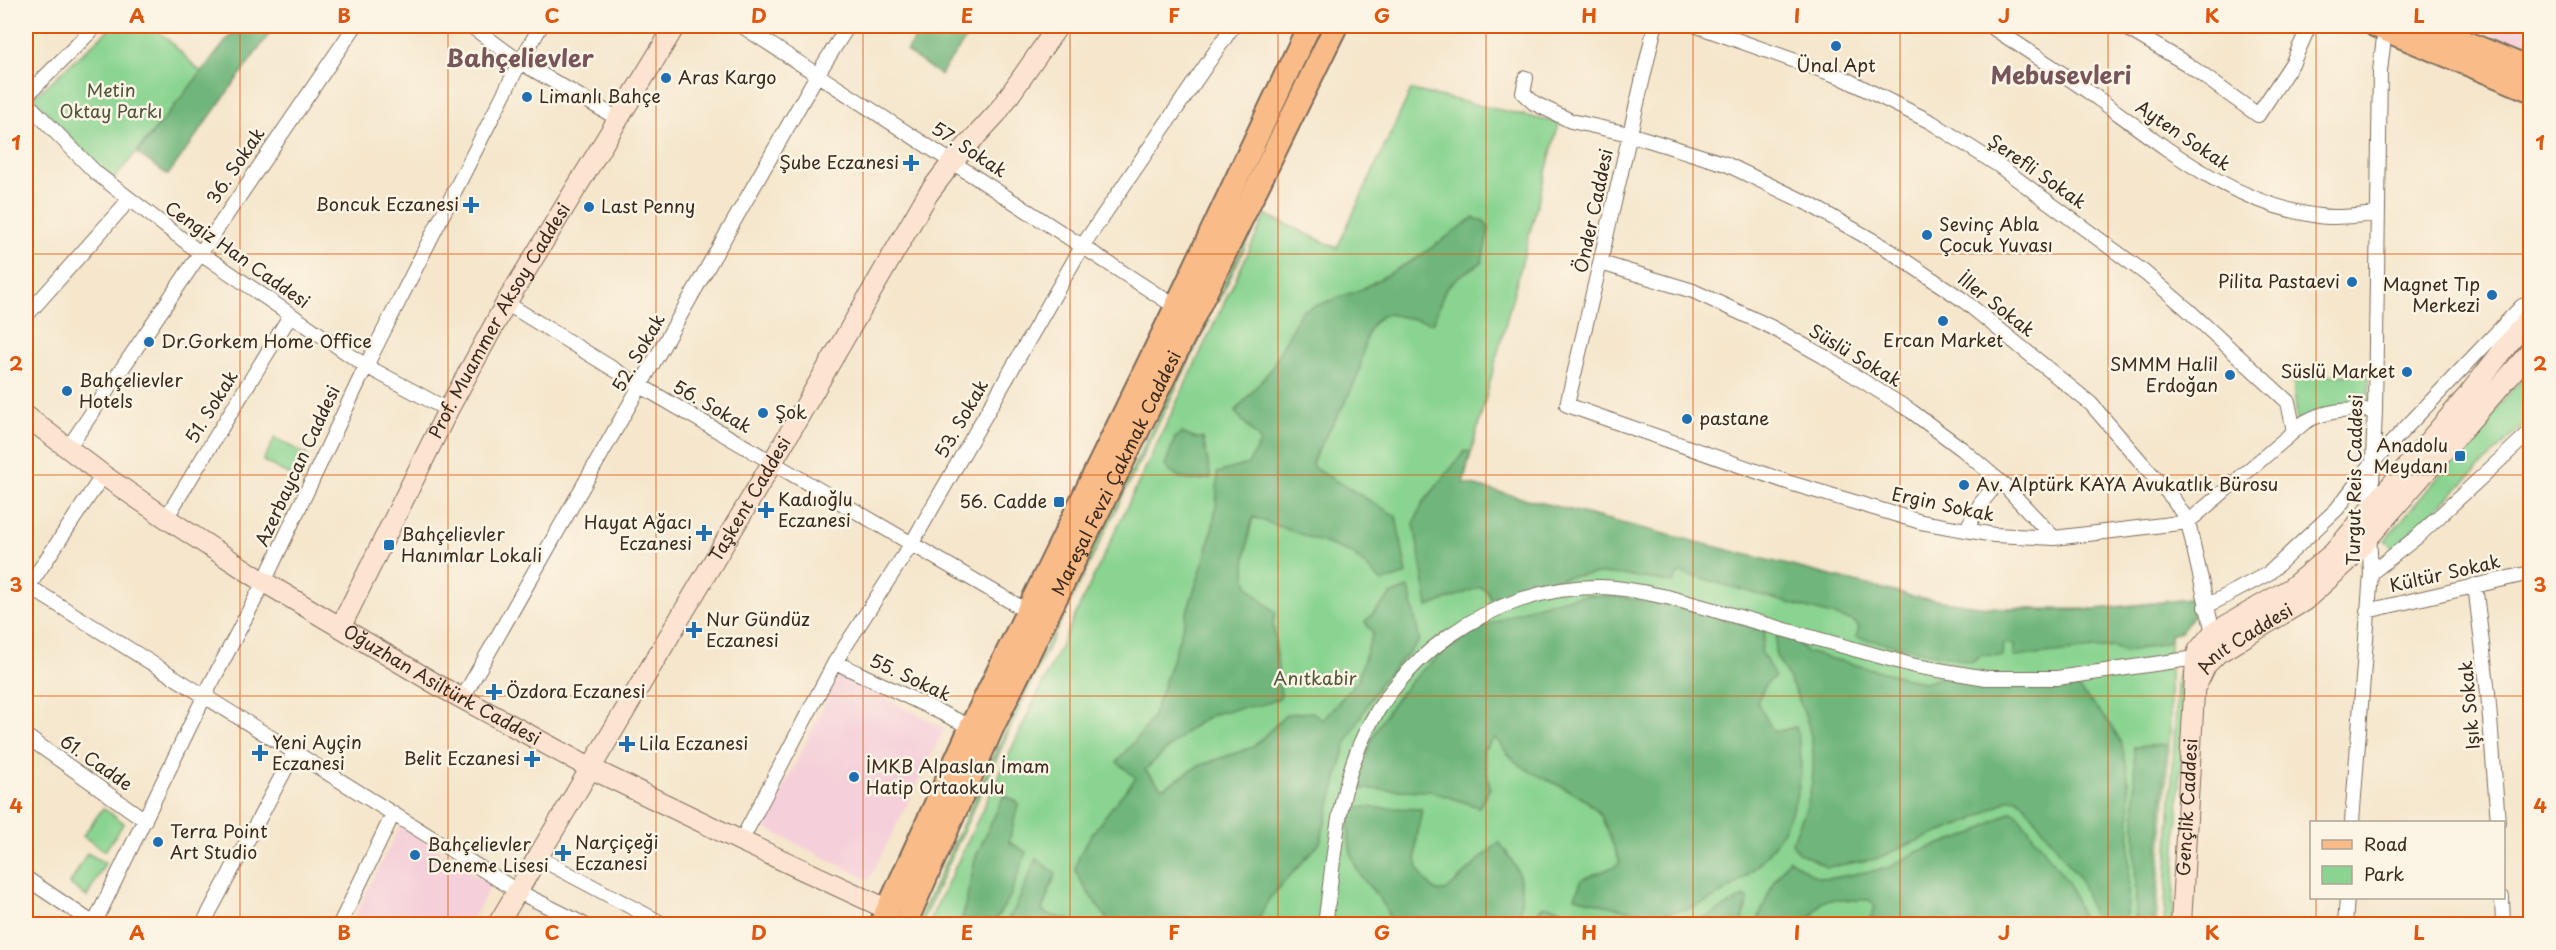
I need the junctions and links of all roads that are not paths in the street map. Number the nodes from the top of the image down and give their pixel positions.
1 (96, 26) edge
2 (355, 26) edge
3 (471, 26) edge
4 (541, 26) edge
5 (675, 26) edge
6 (742, 26) edge
7 (849, 26) edge
8 (1058, 26) edge
9 (1233, 26) edge
10 (1309, 26) edge
11 (1336, 26) edge
12 (1655, 26) edge
13 (1697, 26) edge
14 (1990, 26) edge
15 (2123, 26) edge
16 (2309, 26) edge
17 (2426, 26) edge
18 (2380, 27) edge
19 (520, 62) junction
20 (2530, 69) edge
21 (818, 75) junction
22 (1526, 78) dead end
23 (2530, 90) edge
24 (26, 96) edge
25 (26, 102) edge
26 (617, 118) junction
27 (1629, 134) junction
28 (953, 161) junction
29 (129, 200) junction
30 (2378, 214) junction
31 (1083, 245) junction
32 (199, 252) junction
33 (1601, 263) junction
34 (506, 303) junction
35 (1176, 307) junction
36 (2530, 308) edge
37 (26, 316) edge
38 (290, 316) junction
39 (2530, 316) edge
40 (2530, 352) edge
41 (366, 366) junction
42 (641, 386) junction
43 (1568, 405) joint
44 (448, 410) junction
45 (2375, 410) junction
46 (26, 416) edge
47 (2294, 431) junction
48 (2530, 432) edge
49 (68, 448) junction
50 (2374, 460) junction
51 (772, 463) junction
52 (103, 475) junction
53 (2000, 481) junction
54 (2370, 512) junction
55 (166, 518) junction
56 (2188, 522) junction
57 (1966, 530) junction
58 (2054, 538) junction
59 (2369, 538) junction
60 (912, 543) junction
61 (2371, 573) junction
62 (2530, 573) edge
63 (264, 582) junction
64 (2475, 585) junction
65 (27, 588) edge
66 (2205, 607) junction
67 (1027, 611) junction
68 (2367, 611) junction
69 (342, 626) junction
70 (2213, 633) junction
71 (2218, 653) junction
72 (2196, 658) junction
73 (835, 662) junction
74 (2195, 689) junction
75 (204, 697) junction
76 (462, 699) junction
77 (971, 727) junction
78 (26, 736) edge
79 (294, 753) junction
80 (590, 768) junction
81 (393, 814) junction
82 (145, 820) junction
83 (2352, 821) edge
84 (2498, 821) edge
85 (741, 841) junction
86 (537, 857) junction
87 (26, 878) edge
88 (517, 891) junction
89 (2347, 899) edge
90 (2502, 899) edge
91 (884, 917) edge
92 (94, 924) edge
93 (203, 924) edge
94 (340, 924) edge
95 (498, 924) edge
96 (583, 924) edge
97 (663, 924) edge
98 (905, 924) edge
99 (1325, 924) edge
100 (2181, 924) edge
101 (2345, 924) edge
102 (2504, 924) edge

1 - 24 street
2 - 32 street, 36. Sokak
3 - 19 street
4 - 19 street, Azerbaycan Caddesi
5 - 26 main road, Prof. Muammer Aksoy Caddesi
6 - 21 street, 57. Sokak
7 - 21 street, 52. Sokak
8 - 28 main road, Taşkent Caddesi
9 - 31 street, 53. Sokak
10 - 35 main road, Mareşal Fevzi Çakmak Caddesi
11 - 98 main road, Mareşal Fevzi Çakmak Caddesi
12 - 27 street, Önder Caddesi
13 - 47 street, Şerefli Sokak
14 - 30 street, Ayten Sokak
15 - 16 street
17 - 20 main road
18 - 23 main road
18 - 30 street, Turgut Reis Caddesi
19 - 26 street
19 - 41 street, Azerbaycan Caddesi
21 - 28 street, 57. Sokak
21 - 42 street, 52. Sokak
22 - 27 street, İller Sokak
25 - 29 street, Cengiz Han Caddesi
26 - 34 main road, Prof. Muammer Aksoy Caddesi
27 - 33 street, Önder Caddesi
27 - 56 street, İller Sokak
28 - 31 street, 57. Sokak
28 - 51 main road, Taşkent Caddesi
29 - 32 street, Cengiz Han Caddesi
29 - 37 street
30 - 45 street, Turgut Reis Caddesi
31 - 35 street, 57. Sokak
31 - 60 street, 53. Sokak
32 - 38 street, Cengiz Han Caddesi
32 - 49 street, 36. Sokak
33 - 43 street, Önder Caddesi
33 - 53 street, Süslü Sokak
34 - 42 street, 56. Sokak
34 - 44 main road, Prof. Muammer Aksoy Caddesi
35 - 67 main road, Mareşal Fevzi Çakmak Caddesi
36 - 50 street
38 - 41 street, Cengiz Han Caddesi
38 - 55 street, 51. Sokak
39 - 54 main road, Anıt Caddesi
40 - 59 main road, Anıt Caddesi
41 - 44 street, Cengiz Han Caddesi
41 - 63 street, Azerbaycan Caddesi
42 - 51 street, 56. Sokak
42 - 76 street, 52. Sokak
43 - 57 street, Ergin Sokak
44 - 69 main road, Prof. Muammer Aksoy Caddesi
45 - 47 street
45 - 50 street, Turgut Reis Caddesi
46 - 49 main road, Oğuzhan Asiltürk Caddesi
47 - 56 street
48 - 61 street
49 - 52 main road, Oğuzhan Asiltürk Caddesi
50 - 54 street, Turgut Reis Caddesi
50 - 66 street
51 - 60 street, 56. Sokak
51 - 80 main road, Taşkent Caddesi
52 - 55 main road, Oğuzhan Asiltürk Caddesi
52 - 65 street
53 - 57 street
53 - 58 street, Süslü Sokak
54 - 59 street, Turgut Reis Caddesi
54 - 70 main road, Anıt Caddesi
55 - 63 main road, Oğuzhan Asiltürk Caddesi
56 - 58 street, Ergin Sokak
56 - 66 street, İller Sokak
57 - 58 street, Ergin Sokak
59 - 61 street, Turgut Reis Caddesi
59 - 71 main road, Anıt Caddesi
60 - 67 street, 56. Sokak
60 - 73 street, 53. Sokak
61 - 68 street, Turgut Reis Caddesi
62 - 64 street, Kültür Sokak
63 - 69 main road, Oğuzhan Asiltürk Caddesi
63 - 75 street, Azerbaycan Caddesi
64 - 68 street, Kültür Sokak
64 - 84 street, Işık Sokak
65 - 75 street
66 - 70 street, İller Sokak
67 - 77 main road, Mareşal Fevzi Çakmak Caddesi
68 - 83 street, Turgut Reis Caddesi
69 - 76 main road, Oğuzhan Asiltürk Caddesi
70 - 72 main road, Anıt Caddesi
71 - 72 main road
71 - 74 main road, Anıt Caddesi
72 - 74 main road, Anıt Caddesi
72 - 99 street
73 - 77 street, 55. Sokak
73 - 85 street, 53. Sokak
74 - 100 main road, Gençlik Caddesi
75 - 79 street
75 - 82 street, Azerbaycan Caddesi
76 - 80 main road, Oğuzhan Asiltürk Caddesi
77 - 91 main road, Mareşal Fevzi Çakmak Caddesi
78 - 82 street, 61. Cadde
79 - 81 street
79 - 93 street
80 - 85 main road, Oğuzhan Asiltürk Caddesi
80 - 86 main road, Taşkent Caddesi
81 - 88 street
81 - 94 street
82 - 92 street, Azerbaycan Caddesi
85 - 91 main road, Oğuzhan Asiltürk Caddesi
86 - 88 main road, Taşkent Caddesi
86 - 97 street
87 - 92 street
88 - 95 main road, Taşkent Caddesi
88 - 96 street
89 - 101 street
90 - 102 street

